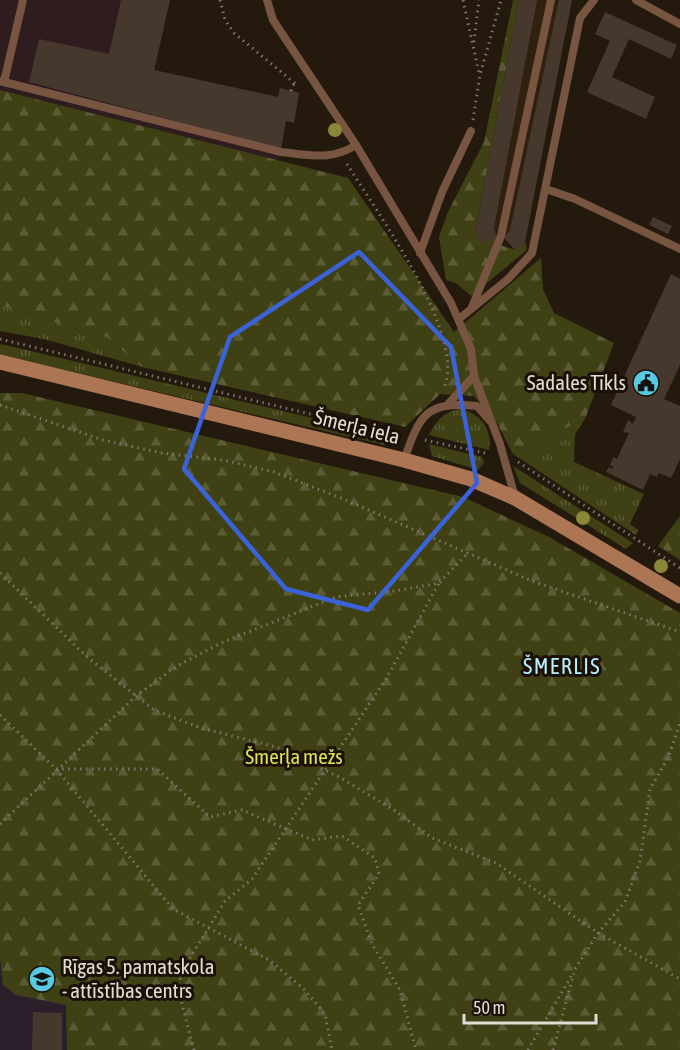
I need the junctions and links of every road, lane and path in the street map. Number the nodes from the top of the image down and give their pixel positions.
1 (23, 0) edge
2 (220, 0) edge
3 (267, 0) edge
4 (463, 0) edge
5 (479, 0) edge
6 (501, 0) edge
7 (550, 0) edge
8 (594, 0) edge
9 (636, 0) edge
10 (680, 24) edge
11 (473, 46) junction
12 (480, 75) junction
13 (2, 82) edge
14 (291, 91) dead end
15 (471, 131) joint
16 (356, 145) junction
17 (341, 154) junction
18 (546, 189) junction
19 (680, 249) edge
20 (420, 253) junction
21 (472, 307) junction
22 (459, 319) junction
23 (0, 339) edge
24 (0, 362) edge
25 (474, 376) junction
26 (440, 395) dead end
27 (449, 404) junction
28 (0, 405) edge
29 (493, 425) junction
30 (411, 438) junction
31 (503, 456) junction
32 (404, 460) junction
33 (515, 498) junction
34 (467, 554) junction
35 (680, 568) edge
36 (0, 573) edge
37 (439, 583) junction
38 (680, 596) edge
39 (680, 632) edge
40 (136, 696) junction
41 (0, 716) edge
42 (680, 723) edge
43 (56, 769) junction
44 (0, 824) edge
45 (286, 829) junction
46 (208, 928) junction
47 (598, 933) junction
48 (575, 969) junction
49 (680, 979) edge
50 (194, 1050) edge
51 (332, 1050) edge
52 (416, 1050) edge
53 (528, 1050) edge
54 (553, 1050) edge

1 - 13 lane
2 - 14 path
3 - 16 lane
4 - 11 path
5 - 11 path
6 - 12 path
7 - 21 lane
8 - 18 lane
9 - 10 lane
11 - 12 path
12 - 15 path
13 - 17 lane
15 - 20 lane
16 - 17 lane
16 - 20 lane
17 - 26 path
18 - 19 lane
18 - 21 lane
20 - 22 lane
21 - 22 lane
22 - 25 lane
23 - 30 path
24 - 32 street, Šmerļa iela
25 - 27 lane
25 - 29 lane
27 - 29 lane
27 - 30 lane
28 - 34 path
29 - 31 lane
30 - 31 path
30 - 32 lane
31 - 33 lane
31 - 35 path
32 - 33 street, Šmerļa iela
33 - 38 street, Šmerļa iela
34 - 37 path
34 - 39 path
36 - 40 path
37 - 40 path
37 - 45 path
40 - 43 path
40 - 47 path
41 - 43 path
42 - 47 path
43 - 44 path
43 - 45 path
43 - 46 path
45 - 46 path
45 - 52 path
46 - 50 path
46 - 51 path
47 - 48 path
47 - 49 path
48 - 53 path
48 - 54 path

